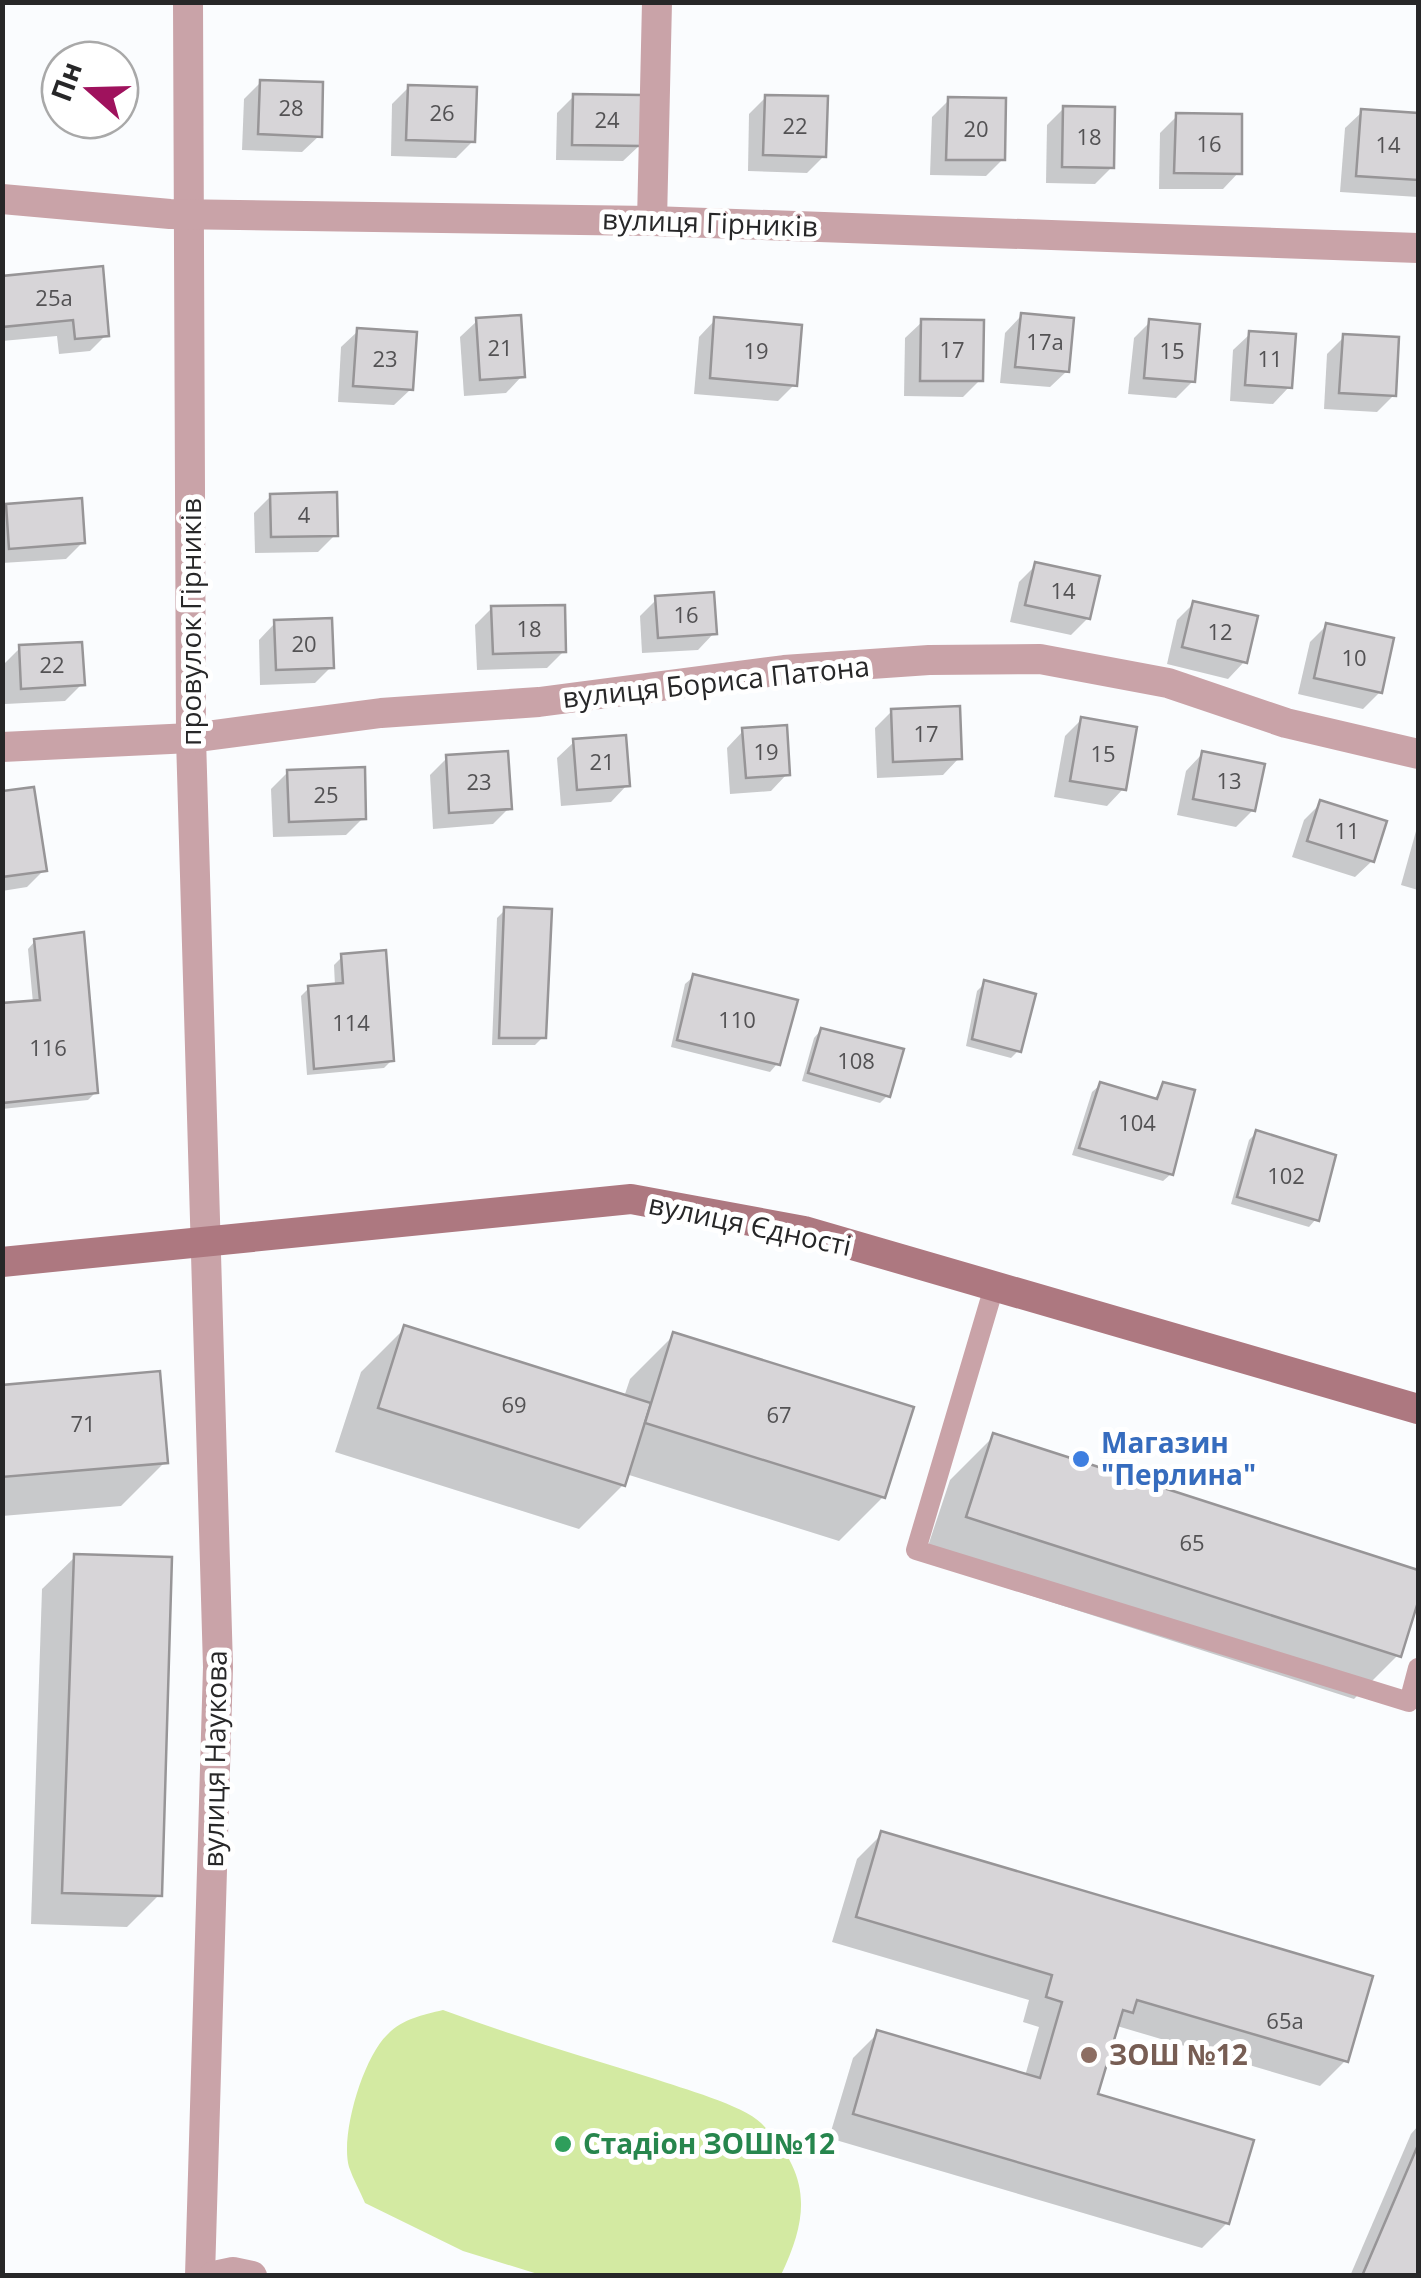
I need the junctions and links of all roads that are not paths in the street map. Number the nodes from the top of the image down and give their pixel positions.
1 (188, 2) edge
2 (657, 2) edge
3 (2, 199) edge
4 (190, 214) junction
5 (652, 221) junction
6 (1418, 248) edge
7 (191, 738) junction
8 (2, 747) edge
9 (1418, 754) edge
10 (204, 1242) junction
11 (2, 1262) edge
12 (994, 1288) junction
13 (1418, 1410) edge
14 (1418, 1668) edge
15 (200, 2276) edge
16 (214, 2276) edge
17 (252, 2276) edge

1 - 4 street, провулок Гірників
2 - 5 street
3 - 4 street, вулиця Гірників
4 - 5 street, вулиця Гірників
4 - 7 street, провулок Гірників
5 - 6 street, вулиця Гірників
7 - 8 street, вулиця Бориса Патона
7 - 9 street, вулиця Бориса Патона
7 - 10 street, провулок Гірників
10 - 11 street, вулиця Єдності
10 - 12 street, вулиця Єдності
10 - 15 street, вулиця Наукова
12 - 13 street, вулиця Єдності
12 - 14 lane
16 - 17 street

